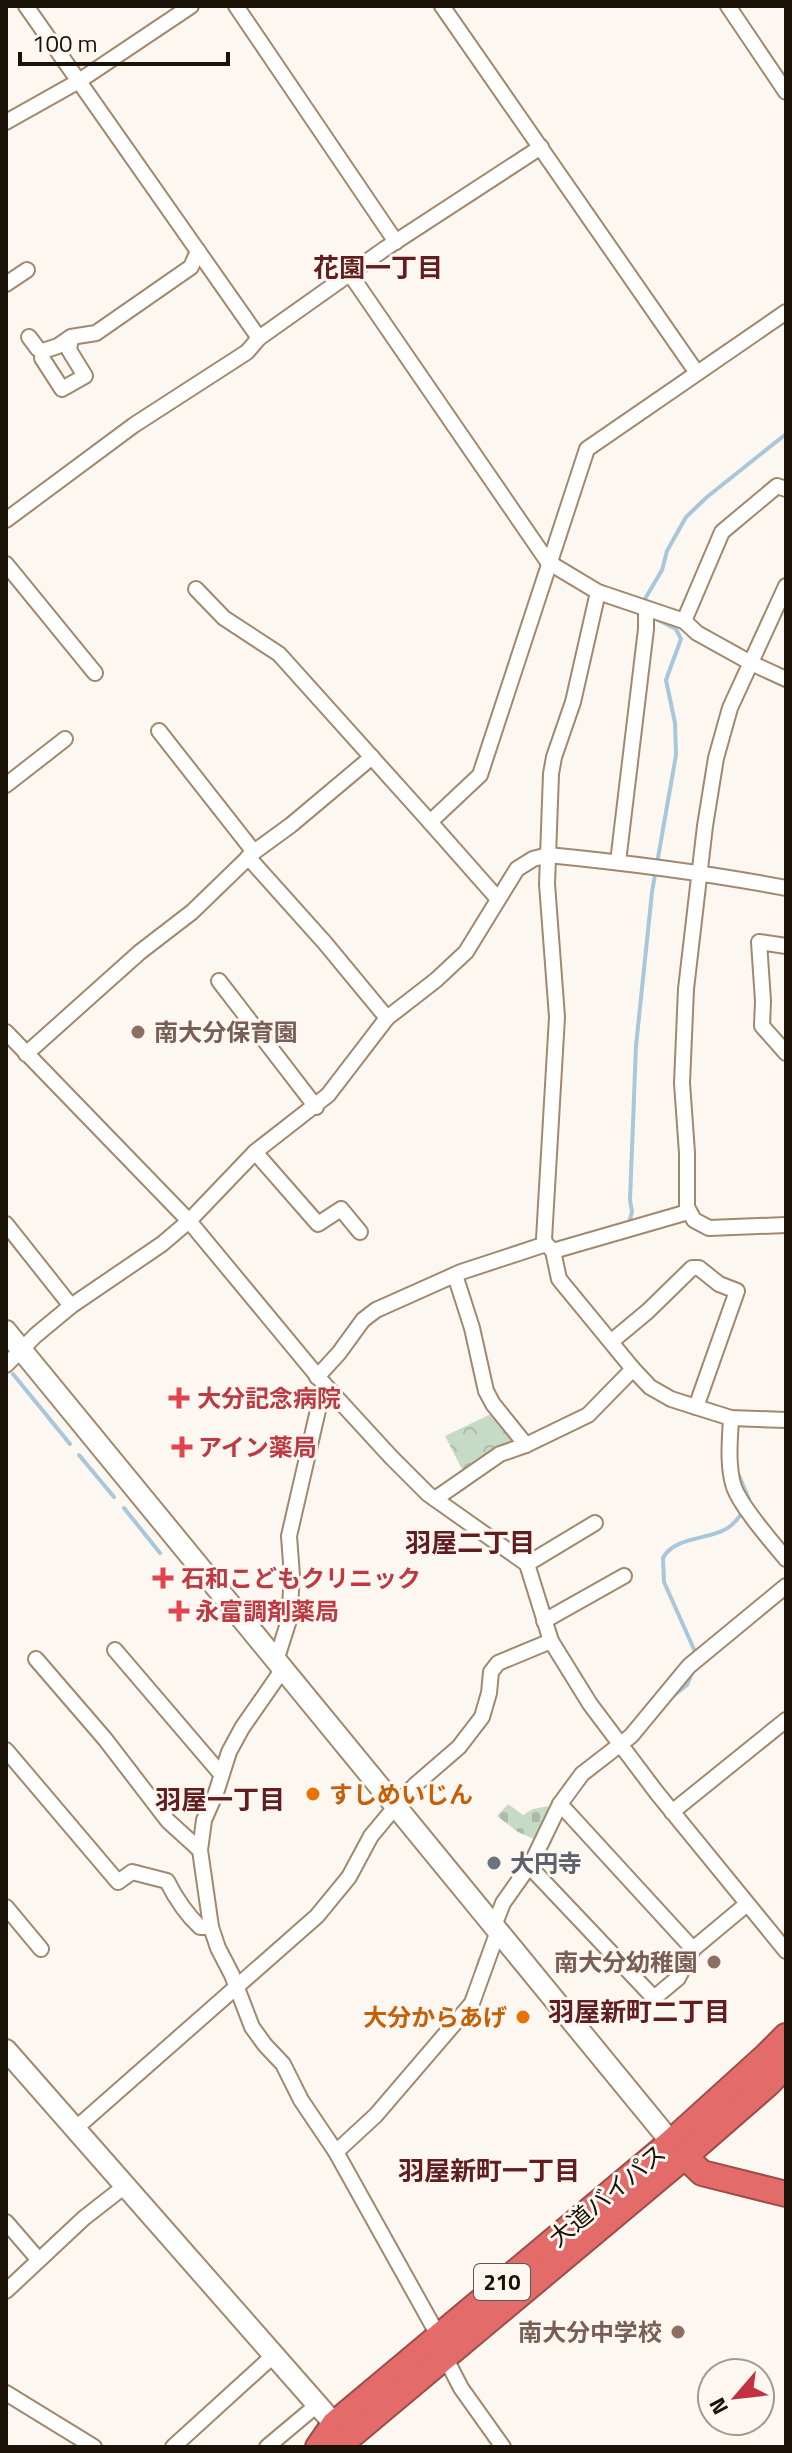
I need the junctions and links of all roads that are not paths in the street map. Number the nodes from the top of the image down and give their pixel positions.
1 (26, 6) edge
2 (191, 6) edge
3 (236, 6) edge
4 (442, 6) edge
5 (728, 6) edge
6 (79, 81) junction
7 (786, 92) edge
8 (6, 122) edge
9 (541, 147) junction
10 (396, 242) junction
11 (198, 251) junction
12 (27, 270) dead end
13 (350, 274) junction
14 (6, 284) edge
15 (786, 312) edge
16 (29, 337) dead end
17 (71, 337) junction
18 (259, 338) junction
19 (43, 351) junction
20 (697, 373) junction
21 (786, 489) edge
22 (6, 519) edge
23 (548, 562) junction
24 (6, 564) edge
25 (786, 586) edge
26 (196, 589) dead end
27 (598, 592) junction
28 (646, 610) junction
29 (684, 621) junction
30 (751, 663) junction
31 (95, 673) dead end
32 (786, 679) edge
33 (159, 731) dead end
34 (65, 739) dead end
35 (372, 757) junction
36 (6, 785) edge
37 (430, 822) junction
38 (251, 854) junction
39 (548, 855) junction
40 (618, 862) junction
41 (699, 872) junction
42 (786, 888) edge
43 (498, 899) junction
44 (786, 946) edge
45 (219, 981) dead end
46 (387, 1018) junction
47 (6, 1032) edge
48 (786, 1053) edge
49 (26, 1054) junction
50 (316, 1107) junction
51 (255, 1152) junction
52 (688, 1212) junction
53 (189, 1221) junction
54 (6, 1224) edge
55 (786, 1225) edge
56 (360, 1232) dead end
57 (550, 1248) junction
58 (455, 1275) junction
59 (71, 1306) junction
60 (6, 1331) edge
61 (612, 1341) junction
62 (21, 1350) junction
63 (6, 1365) edge
64 (633, 1369) junction
65 (321, 1380) junction
66 (696, 1407) junction
67 (731, 1418) junction
68 (786, 1420) edge
69 (526, 1445) junction
70 (435, 1499) junction
71 (595, 1523) dead end
72 (786, 1559) edge
73 (527, 1564) junction
74 (624, 1576) dead end
75 (786, 1586) edge
76 (544, 1621) junction
77 (551, 1641) junction
78 (115, 1650) dead end
79 (36, 1659) dead end
80 (280, 1665) junction
81 (786, 1720) edge
82 (620, 1745) junction
83 (6, 1750) edge
84 (221, 1774) junction
85 (560, 1804) junction
86 (396, 1806) junction
87 (672, 1812) junction
88 (200, 1850) junction
89 (529, 1866) junction
90 (747, 1904) junction
91 (6, 1907) edge
92 (211, 1927) junction
93 (496, 1928) junction
94 (41, 1949) dead end
95 (693, 1949) junction
96 (786, 1951) edge
97 (236, 1988) junction
98 (786, 2036) edge
99 (6, 2050) edge
100 (786, 2065) edge
101 (75, 2129) junction
102 (678, 2150) junction
103 (336, 2152) junction
104 (125, 2186) junction
105 (786, 2194) edge
106 (6, 2222) edge
107 (38, 2259) junction
108 (6, 2291) edge
109 (442, 2346) junction
110 (274, 2355) junction
111 (6, 2393) edge
112 (336, 2432) edge
113 (94, 2447) edge
114 (173, 2447) edge
115 (267, 2447) edge
116 (318, 2447) edge
117 (503, 2447) edge

1 - 6 street
2 - 6 street
3 - 10 street
4 - 9 street
5 - 7 street
6 - 8 street
6 - 11 street
9 - 10 street
9 - 20 street
10 - 13 street
11 - 17 street
11 - 18 street
12 - 14 street
13 - 18 street
13 - 23 street
15 - 20 street
16 - 19 street
17 - 19 street
17 - 19 street
18 - 22 street
20 - 23 street
21 - 29 street
23 - 27 street
23 - 37 street
24 - 31 street
25 - 30 street
26 - 35 street
27 - 28 street
27 - 39 street
28 - 29 street
28 - 40 street
29 - 30 street
30 - 32 street
30 - 41 street
33 - 38 street
34 - 36 street
35 - 37 street
35 - 38 street
37 - 43 street
38 - 46 street
38 - 49 street
39 - 40 street
39 - 43 street
39 - 57 street
40 - 41 street
41 - 42 street
41 - 52 street
43 - 46 street
44 - 48 street
45 - 50 street
46 - 50 street
47 - 49 street
49 - 53 street
50 - 51 street
51 - 53 street
51 - 56 street
52 - 55 street
52 - 57 street
53 - 59 street
53 - 65 street
54 - 59 street
57 - 58 street
57 - 61 street
58 - 65 street
58 - 69 street
59 - 62 street
60 - 62 street
61 - 64 street
61 - 66 street
62 - 63 street
62 - 80 street
64 - 66 street
64 - 69 street
65 - 70 street
65 - 80 street
66 - 67 street
67 - 68 street
67 - 72 street
69 - 70 street
70 - 73 street
71 - 73 street
73 - 76 street
74 - 76 street
75 - 82 street
76 - 77 street
77 - 82 street
77 - 86 street
78 - 84 street
79 - 88 street
80 - 84 street
80 - 86 street
81 - 87 street
82 - 85 street
82 - 87 street
83 - 92 street
84 - 88 street
85 - 89 street
85 - 95 street
86 - 93 street
86 - 97 street
87 - 90 street
88 - 92 street
89 - 93 street
89 - 95 street
90 - 95 street
90 - 96 street
91 - 94 street
92 - 97 street
93 - 102 street
93 - 103 street
97 - 101 street
97 - 103 street
98 - 102 highway, 大道バイパス / 210
99 - 101 street
100 - 102 highway, 大道バイパス / 210
101 - 104 street
102 - 105 highway
102 - 109 highway, 大道バイパス / 210
103 - 109 street
104 - 107 street
104 - 110 street
106 - 107 street
107 - 108 street
109 - 112 highway, 大道バイパス / 210
109 - 117 street
110 - 112 street
110 - 114 street
111 - 113 street
112 - 115 street
112 - 116 highway, 大道バイパス / 210

